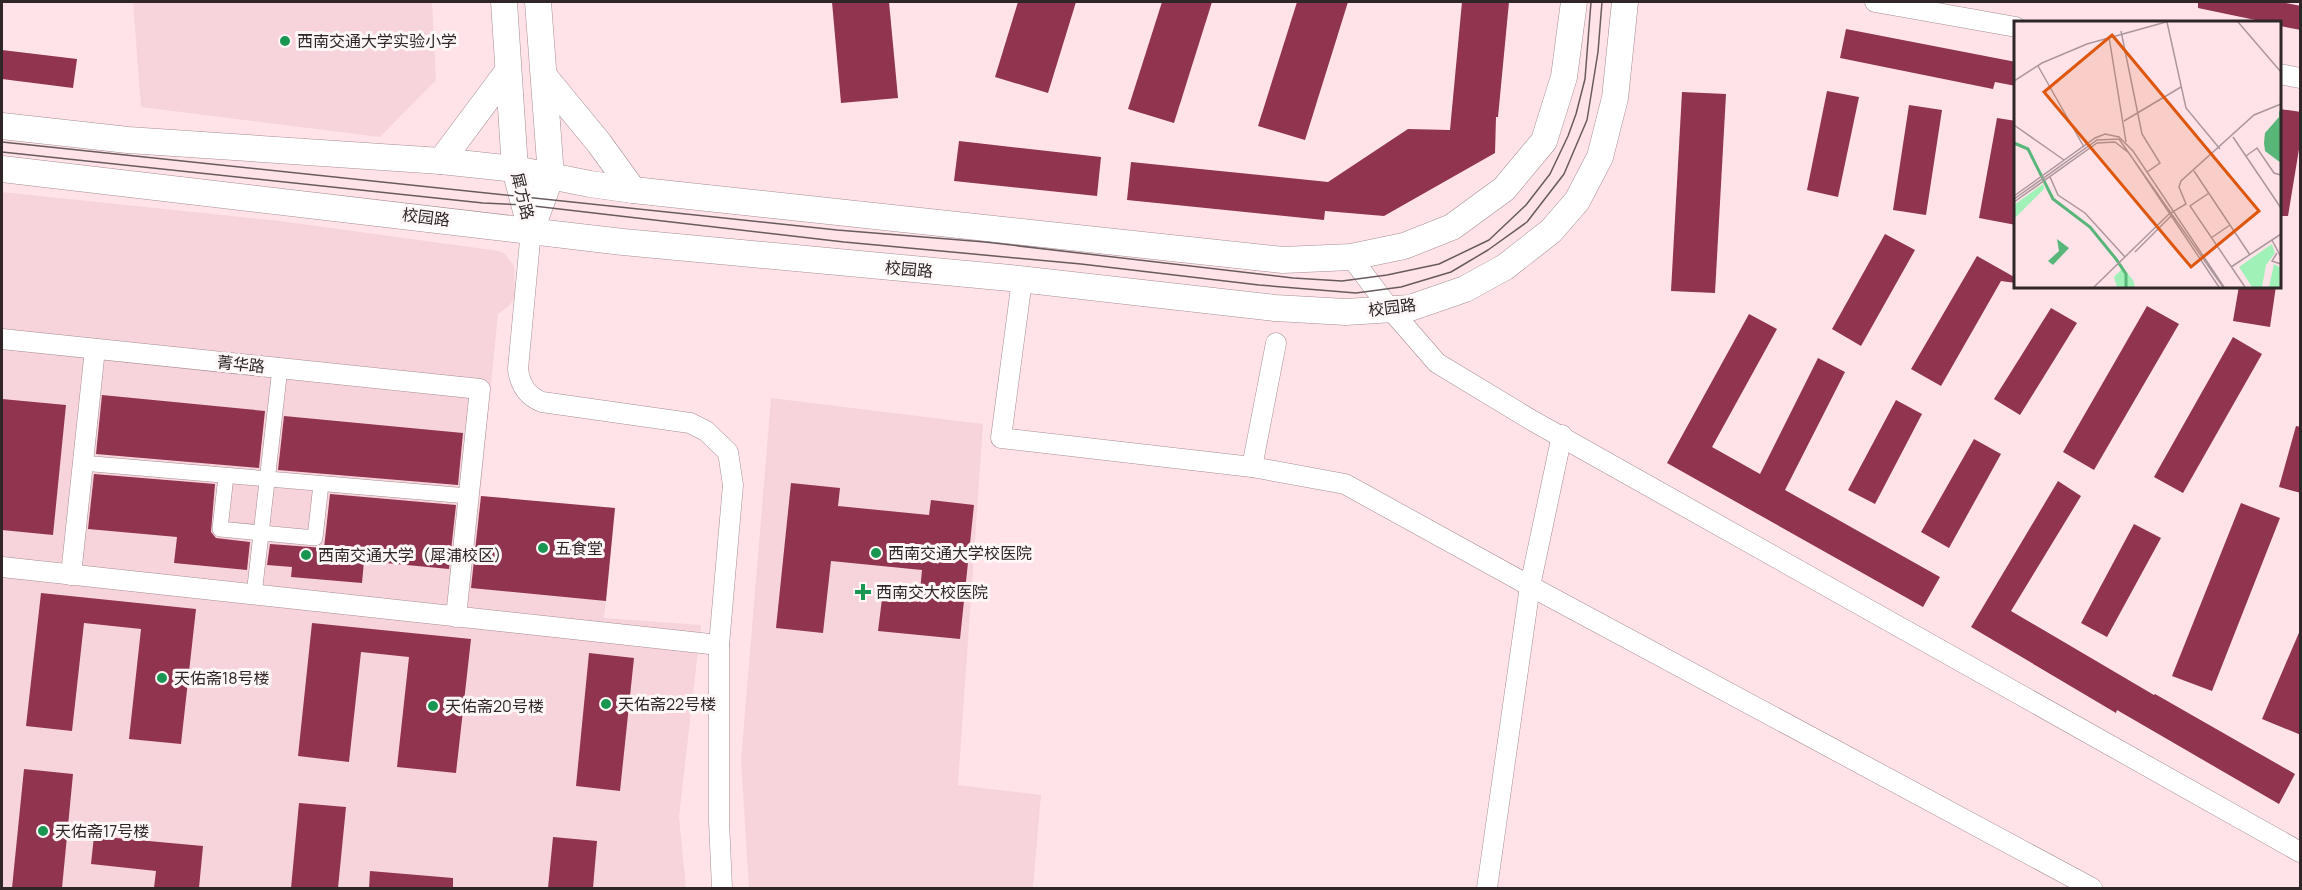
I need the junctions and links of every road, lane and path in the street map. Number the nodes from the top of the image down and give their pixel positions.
1 (504, 2) edge
2 (538, 2) edge
3 (1574, 2) edge
4 (1625, 2) edge
5 (1875, 2) edge
6 (2014, 27) edge
7 (508, 71) junction
8 (2281, 74) edge
9 (544, 75) junction
10 (2301, 78) edge
11 (2, 126) edge
12 (441, 161) junction
13 (2, 169) edge
14 (515, 169) junction
15 (551, 176) junction
16 (633, 190) junction
17 (531, 230) junction
18 (1351, 257) junction
19 (1022, 280) junction
20 (1390, 309) junction
21 (2, 339) edge
22 (1276, 343) dead end
23 (95, 348) junction
24 (280, 368) junction
25 (1562, 435) junction
26 (82, 463) junction
27 (1252, 467) junction
28 (226, 476) junction
29 (268, 480) junction
30 (321, 484) junction
31 (468, 496) junction
32 (262, 533) junction
33 (2, 567) edge
34 (71, 575) junction
35 (1530, 586) junction
36 (254, 595) junction
37 (456, 617) junction
38 (719, 645) junction
39 (2301, 852) edge
40 (722, 888) edge
41 (1487, 888) edge
42 (2092, 888) edge

1 - 7 street, 犀方路
2 - 9 street, 犀方路
3 - 18 street
4 - 20 street, 校园路
5 - 6 street
7 - 12 street
7 - 14 street, 犀方路
8 - 10 street
9 - 15 street, 犀方路
9 - 16 street
11 - 12 street
12 - 14 street
13 - 17 street, 校园路
14 - 15 street
14 - 17 street, 犀方路
15 - 16 street
15 - 17 street, 犀方路
16 - 18 street
17 - 19 street, 校园路
17 - 38 street
18 - 20 street
19 - 20 street, 校园路
19 - 27 street
20 - 25 street
21 - 23 street, 菁华路
22 - 27 street
23 - 24 street, 菁华路
23 - 26 street
24 - 29 street
24 - 31 street, 菁华路
25 - 35 street
25 - 39 street
26 - 28 street
26 - 34 street
27 - 35 street
28 - 29 street
28 - 32 street
29 - 30 street
29 - 32 street
30 - 31 street
30 - 32 street
31 - 37 street
32 - 36 street
33 - 34 street
34 - 36 street
35 - 41 street
35 - 42 street
36 - 37 street
37 - 38 street
38 - 40 street

